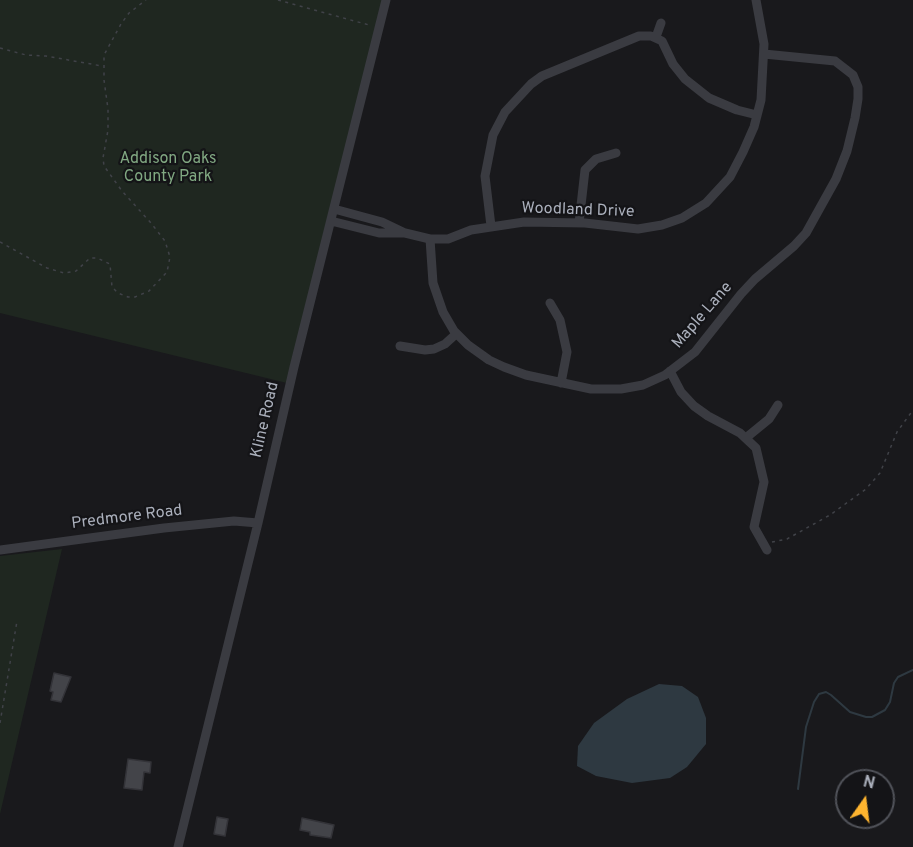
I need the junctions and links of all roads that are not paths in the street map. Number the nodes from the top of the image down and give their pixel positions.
1 (386, 0) edge
2 (756, 0) edge
3 (661, 23) dead end
4 (656, 37) junction
5 (764, 54) junction
6 (757, 114) junction
7 (616, 153) dead end
8 (334, 209) junction
9 (331, 221) junction
10 (579, 223) junction
11 (491, 226) junction
12 (405, 233) junction
13 (430, 239) junction
14 (550, 303) dead end
15 (456, 334) junction
16 (400, 346) dead end
17 (670, 371) junction
18 (561, 383) junction
19 (778, 405) dead end
20 (747, 437) junction
21 (258, 523) junction
22 (765, 547) road end
23 (0, 550) edge
24 (178, 847) edge

1 - 8 street, Kline Road
2 - 5 street, Woodland Drive
3 - 4 street
4 - 6 street
4 - 11 street
5 - 6 street, Woodland Drive
5 - 17 street, Maple Lane
6 - 10 street, Woodland Drive
7 - 10 street
8 - 9 street, Kline Road
8 - 12 street, Woodland Drive
9 - 12 street, Woodland Drive
9 - 21 street, Kline Road
10 - 11 street, Woodland Drive
11 - 13 street, Woodland Drive
12 - 13 street, Woodland Drive
13 - 15 street, Maple Lane
14 - 18 street
15 - 16 street
15 - 18 street, Maple Lane
17 - 18 street, Maple Lane
17 - 20 street
19 - 20 street
20 - 22 street
21 - 23 street, Predmore Road
21 - 24 street, Kline Road

